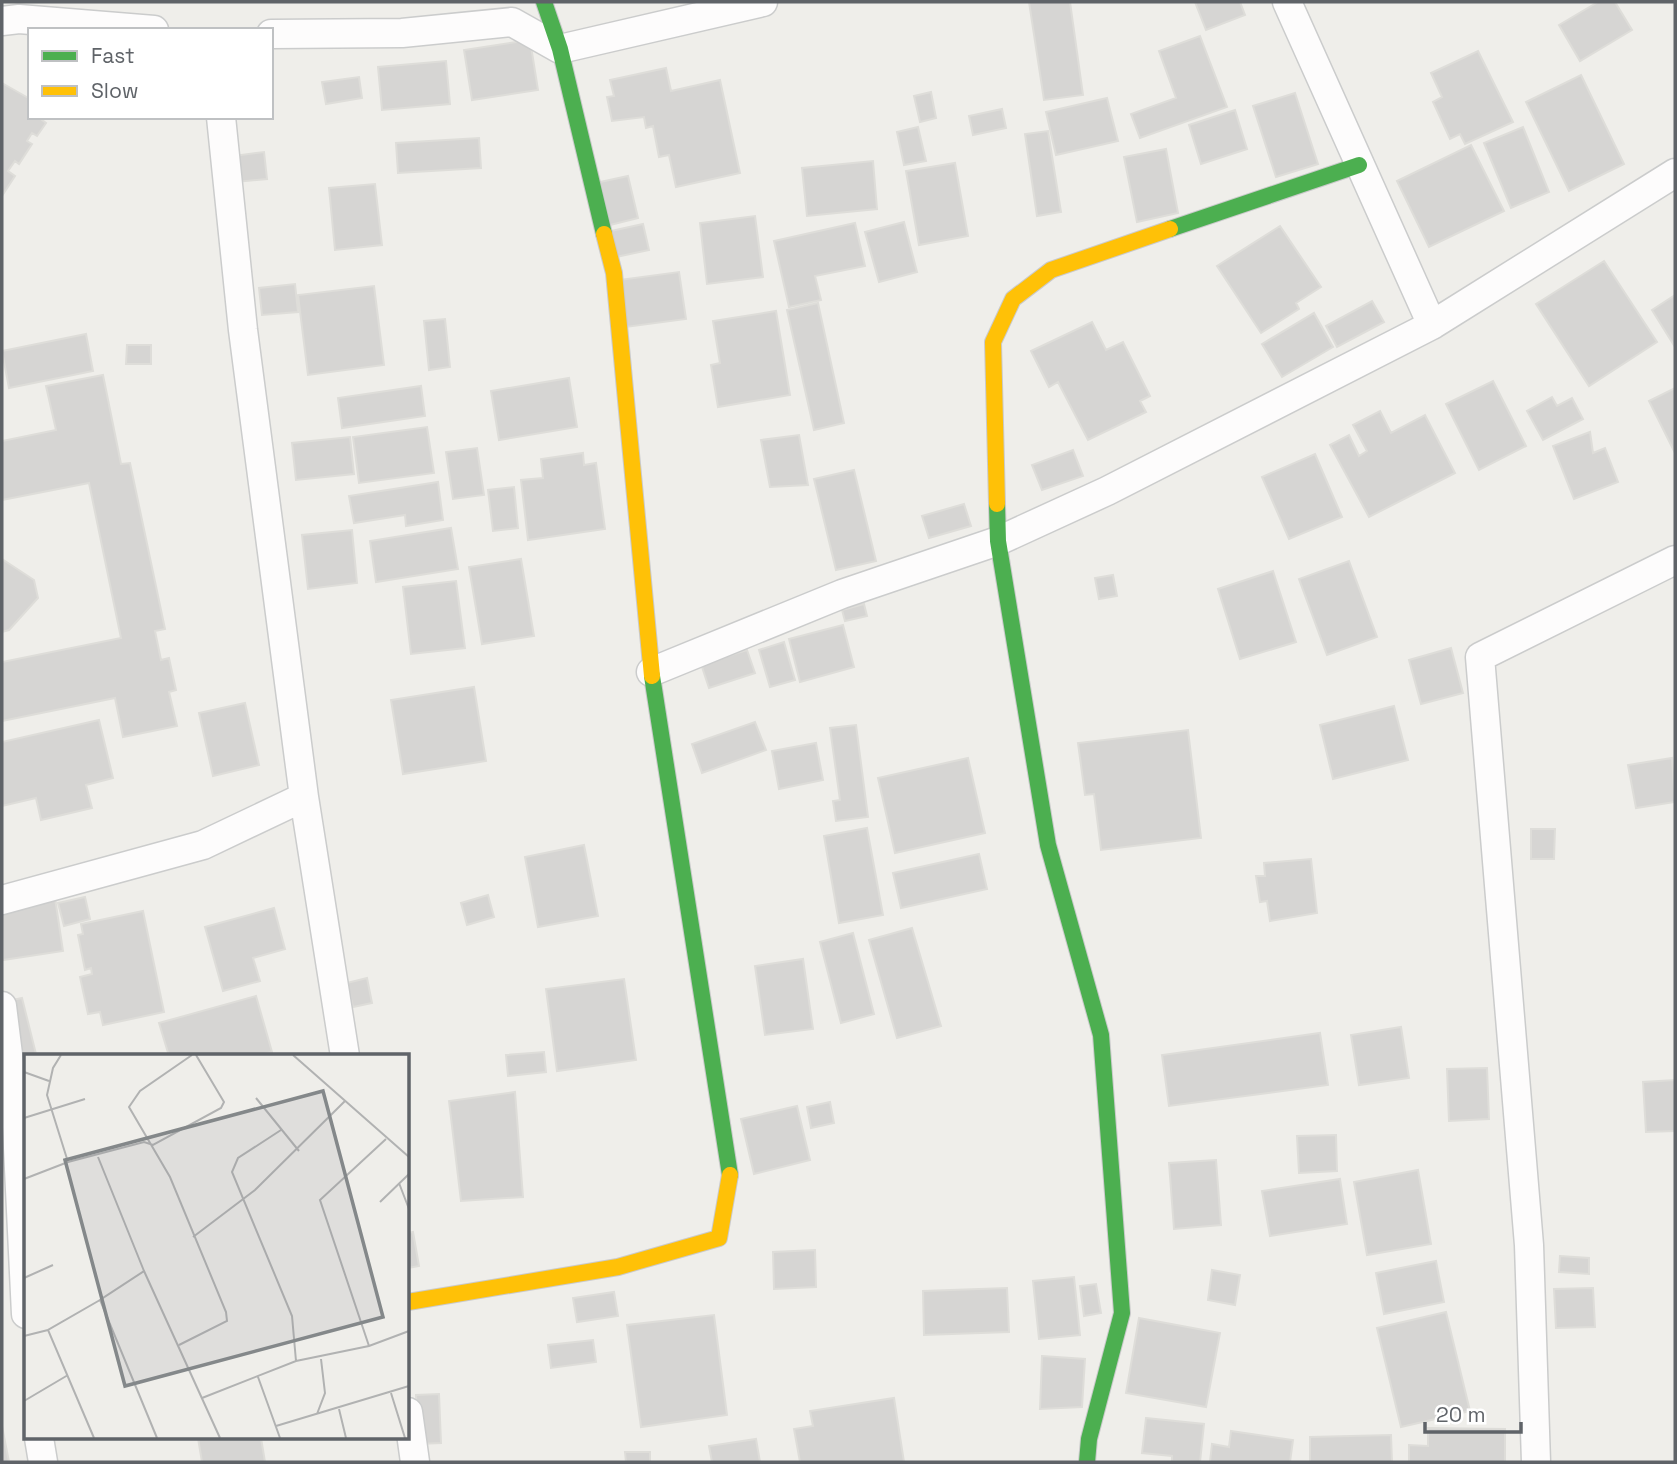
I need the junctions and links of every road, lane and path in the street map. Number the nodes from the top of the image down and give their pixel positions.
1 (544, 2) edge
2 (763, 2) edge
3 (1287, 2) edge
4 (13, 14) edge
5 (136, 28) edge
6 (273, 34) edge
7 (560, 49) junction
8 (221, 119) edge
9 (1359, 165) junction
10 (1675, 173) edge
11 (1432, 325) junction
12 (998, 541) junction
13 (1675, 560) edge
14 (651, 672) junction
15 (304, 797) junction
16 (2, 900) edge
17 (2, 1006) edge
18 (345, 1054) edge
19 (24, 1272) edge
20 (410, 1301) edge
21 (410, 1426) edge
22 (39, 1440) edge
23 (43, 1462) edge
24 (415, 1462) edge
25 (1087, 1462) edge
26 (1536, 1462) edge

1 - 7 street
2 - 7 street
3 - 9 street
4 - 5 street
6 - 7 street
7 - 14 street
8 - 15 street
9 - 11 street
9 - 12 street
10 - 11 street
11 - 12 street
12 - 14 street
12 - 25 street
13 - 26 street
14 - 20 street
15 - 16 street
15 - 18 street
17 - 19 street
21 - 24 street
22 - 23 street

